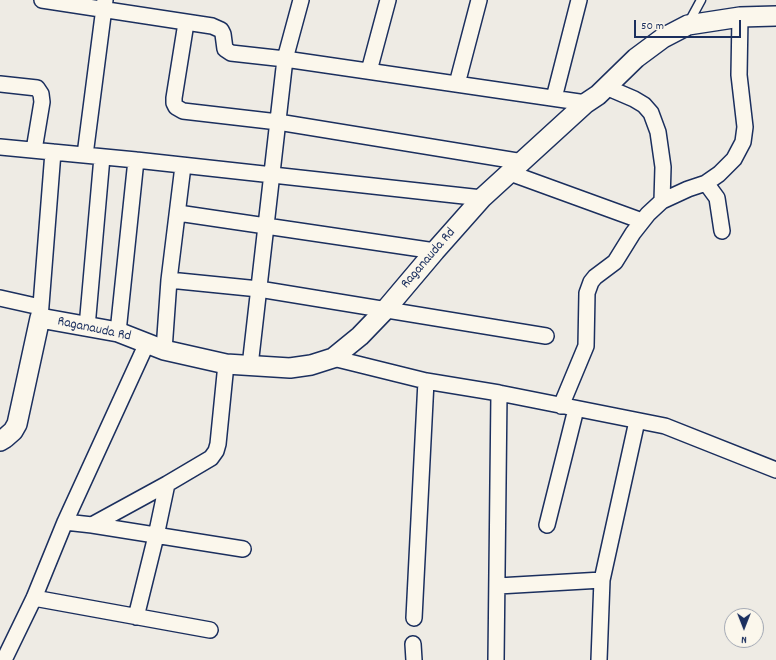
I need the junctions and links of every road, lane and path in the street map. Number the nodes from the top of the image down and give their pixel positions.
1 (42, 0) edge
2 (301, 0) edge
3 (388, 0) edge
4 (479, 0) edge
5 (579, 0) edge
6 (701, 0) edge
7 (104, 5) edge
8 (776, 16) edge
9 (740, 17) junction
10 (186, 23) junction
11 (688, 25) junction
12 (285, 59) junction
13 (369, 71) junction
14 (0, 84) edge
15 (457, 84) junction
16 (606, 87) junction
17 (554, 98) junction
18 (586, 103) junction
19 (278, 122) junction
20 (0, 147) edge
21 (34, 150) junction
22 (53, 152) junction
23 (85, 155) junction
24 (102, 157) junction
25 (136, 160) junction
26 (183, 166) junction
27 (516, 168) junction
28 (272, 175) junction
29 (706, 183) junction
30 (482, 198) junction
31 (662, 201) junction
32 (178, 213) junction
33 (642, 221) junction
34 (266, 225) junction
35 (722, 232) dead end
36 (435, 251) junction
37 (169, 280) junction
38 (259, 289) junction
39 (0, 298) edge
40 (386, 309) junction
41 (40, 312) junction
42 (87, 327) junction
43 (118, 332) junction
44 (546, 336) dead end
45 (156, 346) junction
46 (333, 358) junction
47 (226, 364) junction
48 (250, 366) junction
49 (426, 381) junction
50 (499, 393) junction
51 (569, 408) junction
52 (637, 421) junction
53 (0, 441) edge
54 (776, 470) edge
55 (167, 484) junction
56 (65, 522) junction
57 (92, 525) junction
58 (547, 525) dead end
59 (156, 536) junction
60 (244, 549) dead end
61 (602, 580) junction
62 (498, 586) junction
63 (34, 598) junction
64 (136, 617) junction
65 (414, 618) dead end
66 (210, 630) dead end
67 (413, 644) dead end
68 (4, 660) edge
69 (414, 660) edge
70 (496, 660) edge
71 (599, 660) edge

1 - 7 street
2 - 12 street
3 - 13 street
4 - 15 street
5 - 17 street
6 - 11 lane
7 - 10 street
7 - 23 street
8 - 9 street, Raganauda Rd
9 - 11 street, Raganauda Rd
9 - 29 street
10 - 12 street
10 - 19 street
11 - 16 street, Raganauda Rd
12 - 13 street
12 - 19 street
13 - 15 street
14 - 21 street
15 - 17 street
16 - 18 street, Raganauda Rd
16 - 31 street
17 - 18 street
18 - 27 street, Raganauda Rd
19 - 27 street
19 - 28 street
20 - 21 street
21 - 22 street
22 - 23 street
22 - 41 street
23 - 24 street
24 - 25 street
24 - 42 street
25 - 26 street
25 - 43 street
26 - 28 street
26 - 32 street
27 - 30 street, Raganauda Rd
27 - 33 street
28 - 30 street
28 - 34 street
29 - 31 street
29 - 35 street
30 - 36 street, Raganauda Rd
31 - 33 street
32 - 34 street
32 - 37 street
33 - 51 street
34 - 36 street
34 - 38 street
36 - 40 street, Raganauda Rd
37 - 38 street
37 - 45 street
38 - 40 street
38 - 48 street
39 - 41 street
40 - 44 street
40 - 46 street, Raganauda Rd
41 - 42 street, Raganauda Rd
41 - 53 street
42 - 43 street, Raganauda Rd
43 - 45 street, Raganauda Rd
45 - 47 street, Raganauda Rd
45 - 56 street
46 - 48 street, Raganauda Rd
46 - 49 street
47 - 48 street, Raganauda Rd
47 - 55 street
49 - 50 street
49 - 65 street
50 - 51 street
50 - 62 street
51 - 52 street
51 - 58 street
52 - 54 street
52 - 61 street
55 - 57 street
55 - 59 street
56 - 57 street
56 - 63 street
57 - 59 street
59 - 60 street
59 - 64 street
61 - 62 street
61 - 71 street
62 - 70 street
63 - 64 street
63 - 68 street
64 - 66 street
67 - 69 street

